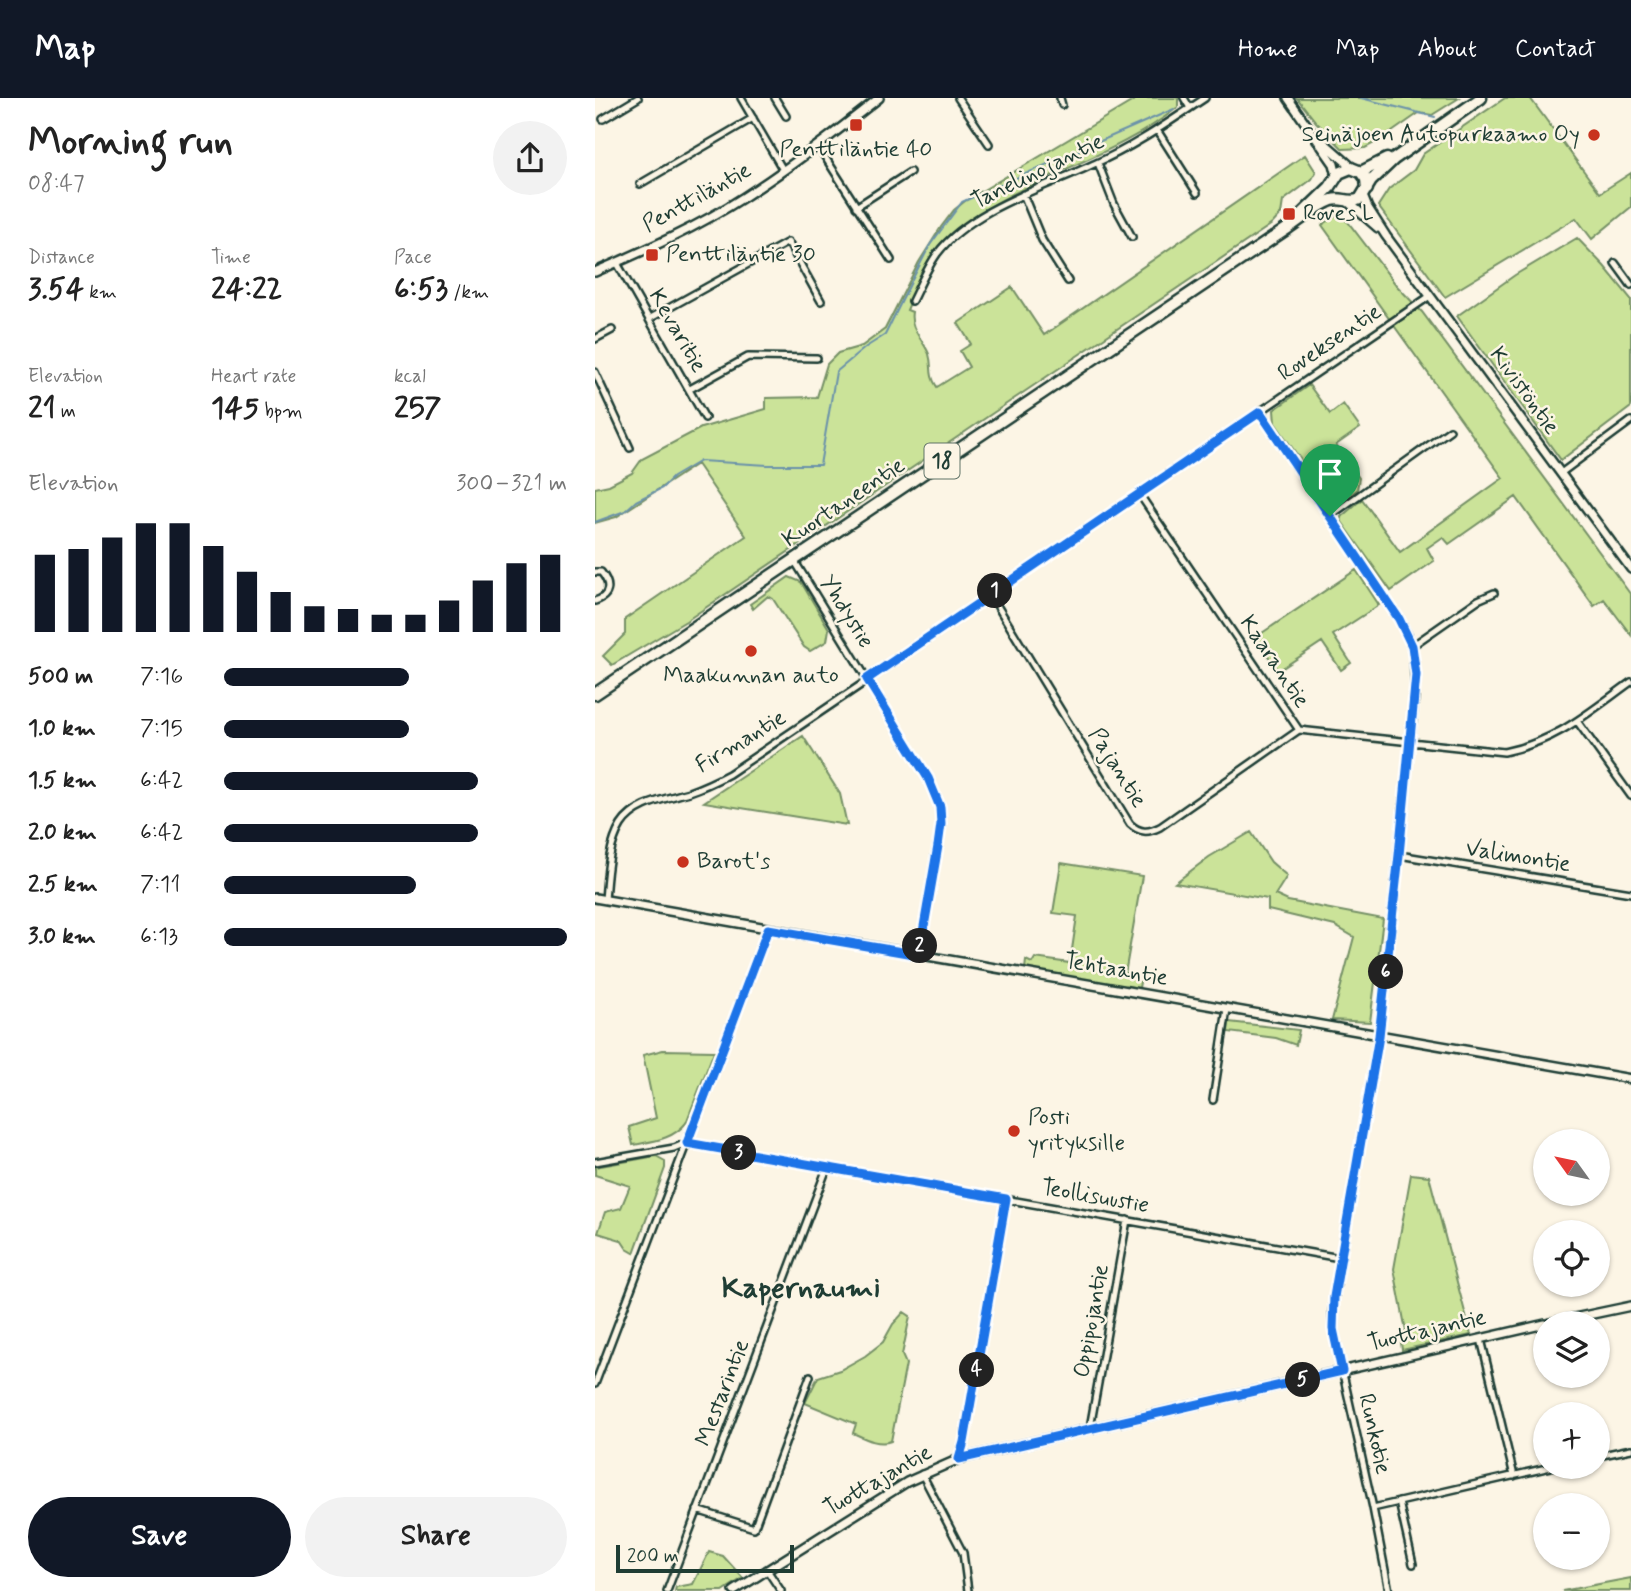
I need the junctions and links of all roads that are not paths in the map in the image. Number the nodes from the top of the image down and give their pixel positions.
1 (638, 98) edge
2 (775, 98) edge
3 (879, 98) edge
4 (958, 98) edge
5 (1060, 98) edge
6 (1184, 98) edge
7 (1205, 98) edge
8 (1288, 98) edge
9 (1481, 98) edge
10 (743, 99) edge
11 (1062, 105) dead end
12 (1190, 108) junction
13 (786, 116) dead end
14 (753, 118) junction
15 (603, 119) dead end
16 (1157, 130) junction
17 (1312, 131) junction
18 (989, 144) dead end
19 (1412, 145) junction
20 (818, 146) junction
21 (1098, 163) junction
22 (783, 170) junction
23 (1358, 170) junction
24 (910, 172) dead end
25 (1336, 178) junction
26 (640, 184) dead end
27 (1365, 192) junction
28 (1197, 193) dead end
29 (1023, 194) junction
30 (1345, 201) junction
31 (856, 207) junction
32 (1288, 228) junction
33 (1386, 236) junction
34 (1132, 237) dead end
35 (891, 261) dead end
36 (617, 263) junction
37 (1615, 263) dead end
38 (595, 272) edge
39 (1068, 281) dead end
40 (1631, 285) edge
41 (1430, 296) junction
42 (821, 301) dead end
43 (912, 301) dead end
44 (649, 319) junction
45 (611, 330) dead end
46 (595, 339) edge
47 (817, 358) dead end
48 (595, 372) edge
49 (690, 389) junction
50 (1260, 412) junction
51 (705, 418) dead end
52 (1631, 421) edge
53 (1450, 430) dead end
54 (631, 448) dead end
55 (1561, 473) junction
56 (1140, 495) junction
57 (1330, 516) junction
58 (794, 560) junction
59 (1631, 569) edge
60 (595, 572) edge
61 (1494, 593) dead end
62 (990, 594) junction
63 (595, 601) edge
64 (1412, 646) junction
65 (867, 680) junction
66 (1631, 682) edge
67 (595, 694) edge
68 (1577, 721) junction
69 (1299, 730) junction
70 (1411, 742) junction
71 (1631, 796) edge
72 (1399, 855) junction
73 (1631, 893) edge
74 (595, 898) edge
75 (605, 900) junction
76 (768, 929) junction
77 (919, 955) junction
78 (1227, 1009) junction
79 (1379, 1036) junction
80 (1631, 1079) edge
81 (1213, 1100) dead end
82 (687, 1143) junction
83 (595, 1162) edge
84 (827, 1168) junction
85 (1006, 1199) junction
86 (1127, 1220) junction
87 (1341, 1258) junction
88 (1631, 1306) edge
89 (1608, 1311) edge
90 (1533, 1327) edge
91 (1481, 1339) junction
92 (1342, 1371) junction
93 (810, 1376) dead end
94 (595, 1384) edge
95 (1090, 1428) junction
96 (1631, 1449) edge
97 (1610, 1453) edge
98 (959, 1459) junction
99 (1533, 1471) edge
100 (922, 1474) junction
101 (1514, 1476) junction
102 (1399, 1502) junction
103 (1373, 1508) junction
104 (697, 1510) junction
105 (1413, 1564) dead end
106 (767, 1570) junction
107 (667, 1591) edge
108 (734, 1591) edge
109 (781, 1591) edge
110 (968, 1591) edge
111 (1389, 1591) edge

1 - 15 street
2 - 13 street
3 - 20 street, Penttiläntie
4 - 18 street
5 - 11 street
6 - 12 street
7 - 12 street, Tanelinojantie
8 - 17 street
9 - 19 highway, 18
10 - 14 street
12 - 16 street, Tanelinojantie
14 - 22 street
14 - 26 street
16 - 21 street, Tanelinojantie
16 - 28 street
17 - 23 street
17 - 25 street
19 - 23 highway, 18
19 - 27 highway, 18
20 - 22 street, Penttiläntie
20 - 31 street
21 - 29 street, Tanelinojantie
21 - 34 street
22 - 36 street, Penttiläntie
23 - 25 highway, 18
23 - 27 highway
24 - 31 street
25 - 30 highway
25 - 32 highway, Kuortaneentie / 18
27 - 30 highway, 18
27 - 33 street, Kivistöntie
29 - 39 street
29 - 43 street, Tanelinojantie
30 - 32 highway, Kuortaneentie / 18
30 - 33 street, Kivistöntie
31 - 35 street
32 - 58 highway, Kuortaneentie / 18
33 - 41 street, Kivistöntie
36 - 38 street, Penttiläntie
36 - 44 street, Kevaritie
37 - 40 street
41 - 50 street, Roveksentie
41 - 55 street, Kivistöntie
42 - 44 street
44 - 49 street, Kevaritie
45 - 46 street
47 - 49 street
48 - 54 street
49 - 51 street, Kevaritie
50 - 56 street, Roveksentie
50 - 57 street, Runkotie
52 - 55 street
53 - 57 street
55 - 59 street, Kivistöntie
56 - 62 street, Roveksentie
56 - 69 street, Kaarantie
57 - 64 street, Runkotie
58 - 65 street, Yhdystie
58 - 67 highway, Kuortaneentie / 18
60 - 63 street
61 - 64 street
62 - 65 street, Roveksentie
62 - 69 street, Pajantie
64 - 70 street, Runkotie
65 - 75 street, Firmantie
65 - 77 street, Yhdystie
66 - 68 street, Kaarantie
68 - 70 street, Kaarantie
68 - 71 street
69 - 70 street, Kaarantie
70 - 72 street, Runkotie
72 - 73 street, Valimontie
72 - 79 street, Runkotie
74 - 75 street, Tehtaantie
75 - 76 street, Tehtaantie
76 - 77 street, Tehtaantie
76 - 82 street
77 - 78 street, Tehtaantie
78 - 79 street, Tehtaantie
78 - 81 street
79 - 80 street, Tehtaantie
79 - 87 street, Runkotie
82 - 83 street, Teollisuustie
82 - 84 street, Teollisuustie
82 - 94 street
84 - 85 street, Teollisuustie
84 - 104 street, Mestarintie
85 - 86 street, Teollisuustie
85 - 98 street
86 - 87 street, Teollisuustie
86 - 95 street, Oppipojantie
87 - 92 street, Runkotie
88 - 89 street, Tuottajantie
90 - 91 street, Tuottajantie
91 - 92 street, Tuottajantie
91 - 101 street
92 - 95 street, Tuottajantie
92 - 103 street, Runkotie
93 - 104 street
95 - 98 street, Tuottajantie
96 - 97 street
98 - 100 street, Tuottajantie
99 - 101 street
100 - 106 street, Tuottajantie
100 - 110 street
101 - 102 street
102 - 103 street
102 - 105 street
103 - 111 street, Runkotie
104 - 107 street, Mestarintie
106 - 108 street, Tuottajantie
106 - 109 street

